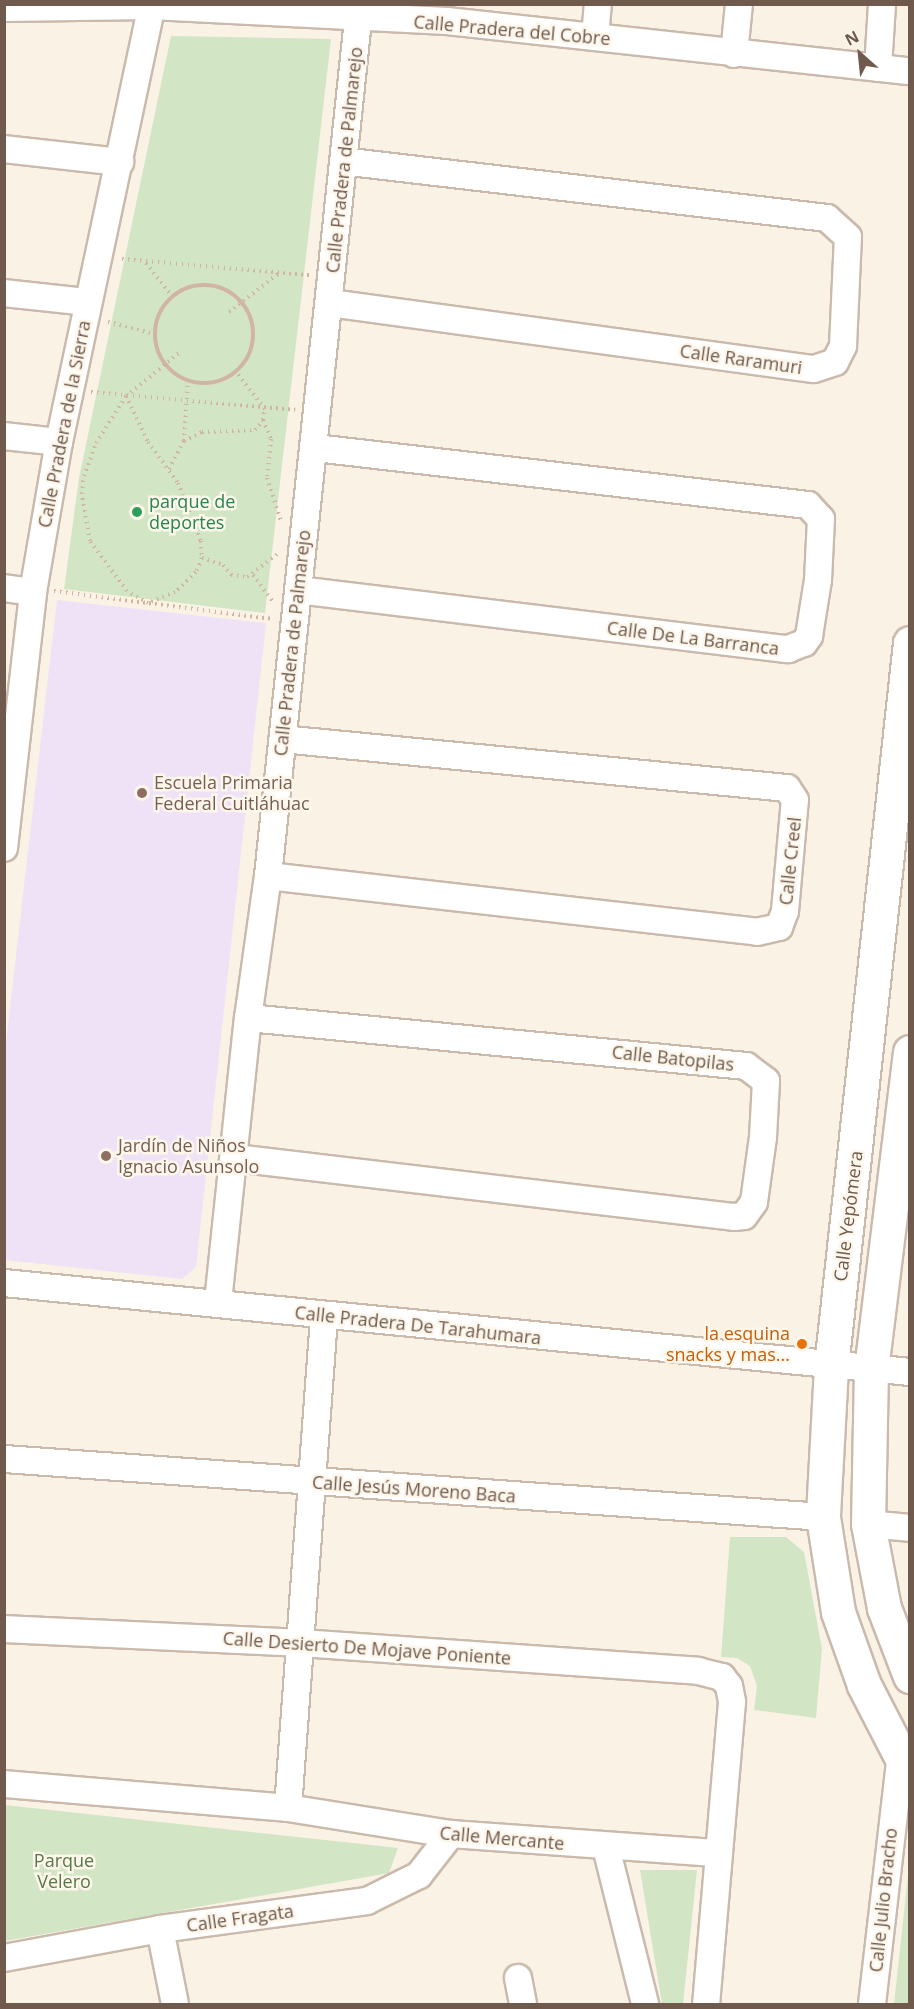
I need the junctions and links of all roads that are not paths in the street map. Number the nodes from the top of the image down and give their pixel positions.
1 (598, 4) edge
2 (739, 4) edge
3 (882, 4) edge
4 (152, 5) edge
5 (12, 8) edge
6 (306, 9) edge
7 (448, 13) edge
8 (358, 19) junction
9 (595, 37) junction
10 (734, 54) junction
11 (878, 68) junction
12 (909, 71) edge
13 (4, 149) edge
14 (343, 161) junction
15 (120, 162) junction
16 (4, 293) edge
17 (87, 302) junction
18 (330, 303) junction
19 (4, 435) edge
20 (59, 441) junction
21 (313, 448) junction
22 (4, 588) edge
23 (298, 590) junction
24 (43, 591) junction
25 (909, 643) edge
26 (10, 729) edge
27 (282, 739) junction
28 (4, 848) edge
29 (268, 876) junction
30 (248, 1018) junction
31 (909, 1052) edge
32 (235, 1158) junction
33 (900, 1203) edge
34 (4, 1283) edge
35 (218, 1302) junction
36 (324, 1316) junction
37 (831, 1367) junction
38 (871, 1369) junction
39 (909, 1372) edge
40 (4, 1459) edge
41 (310, 1483) junction
42 (823, 1517) junction
43 (868, 1524) junction
44 (909, 1528) edge
45 (4, 1629) edge
46 (301, 1643) junction
47 (909, 1676) edge
48 (904, 1767) edge
49 (4, 1784) edge
50 (288, 1808) junction
51 (450, 1834) junction
52 (606, 1847) junction
53 (718, 1853) junction
54 (160, 1929) junction
55 (4, 1958) edge
56 (518, 1978) dead end
57 (175, 2004) edge
58 (523, 2004) edge
59 (645, 2004) edge
60 (706, 2004) edge
61 (872, 2004) edge

1 - 9 street
2 - 10 street
3 - 11 street
4 - 5 street, Calle Pradera del Cobre
4 - 6 street, Calle Pradera del Cobre
4 - 15 street, Calle Pradera de la Sierra
6 - 8 street, Calle Pradera del Cobre
7 - 8 street, Calle Pradera del Cobre
7 - 9 street, Calle Pradera del Cobre
8 - 14 street, Calle Pradera de Palmarejo
9 - 10 street, Calle Pradera del Cobre
10 - 11 street, Calle Pradera del Cobre
11 - 12 street, Calle Pradera del Cobre
13 - 15 street
14 - 18 street, Calle Pradera de Palmarejo
14 - 18 street, Calle Raramuri
15 - 17 street, Calle Pradera de la Sierra
16 - 17 street
17 - 20 street, Calle Pradera de la Sierra
18 - 21 street, Calle Pradera de Palmarejo
19 - 20 street
20 - 24 street, Calle Pradera de la Sierra
21 - 23 street, Calle Pradera de Palmarejo
21 - 23 street, Calle De La Barranca
22 - 24 street
23 - 27 street, Calle Pradera de Palmarejo
24 - 26 street, Calle Pradera de la Sierra
25 - 37 main road, Calle Yepómera
26 - 28 street, Calle Pradera de la Sierra
27 - 29 street, Calle Pradera de Palmarejo
27 - 29 street, Calle Creel
29 - 30 street, Calle Pradera de Palmarejo
30 - 32 street, Calle Pradera de Palmarejo
30 - 32 street, Calle Batopilas
31 - 33 main road
32 - 35 street, Calle Pradera de Palmarejo
33 - 38 main road
34 - 35 street, Calle Pradera De Tarahumara
35 - 36 street, Calle Pradera De Tarahumara
36 - 37 street, Calle Pradera De Tarahumara
36 - 41 street
37 - 38 street, Calle Pradera De Tarahumara
37 - 42 main road, Calle Yepómera
38 - 39 street, Calle Pradera De Tarahumara
38 - 43 main road
40 - 41 street, Calle Jesús Moreno Baca
41 - 42 street, Calle Jesús Moreno Baca
41 - 46 street
42 - 48 main road, Calle Yepómera
43 - 44 street
43 - 47 main road
45 - 46 street, Calle Desierto De Mojave Poniente
46 - 50 street
46 - 53 street, Calle Desierto De Mojave Poniente
48 - 61 street, Calle Julio Bracho
49 - 50 street, Calle Mercante
50 - 51 street, Calle Mercante
51 - 52 street, Calle Mercante
51 - 54 street, Calle Fragata
52 - 53 street, Calle Mercante
52 - 59 street
53 - 60 street
54 - 55 street, Calle Fragata
54 - 57 street
56 - 58 street

